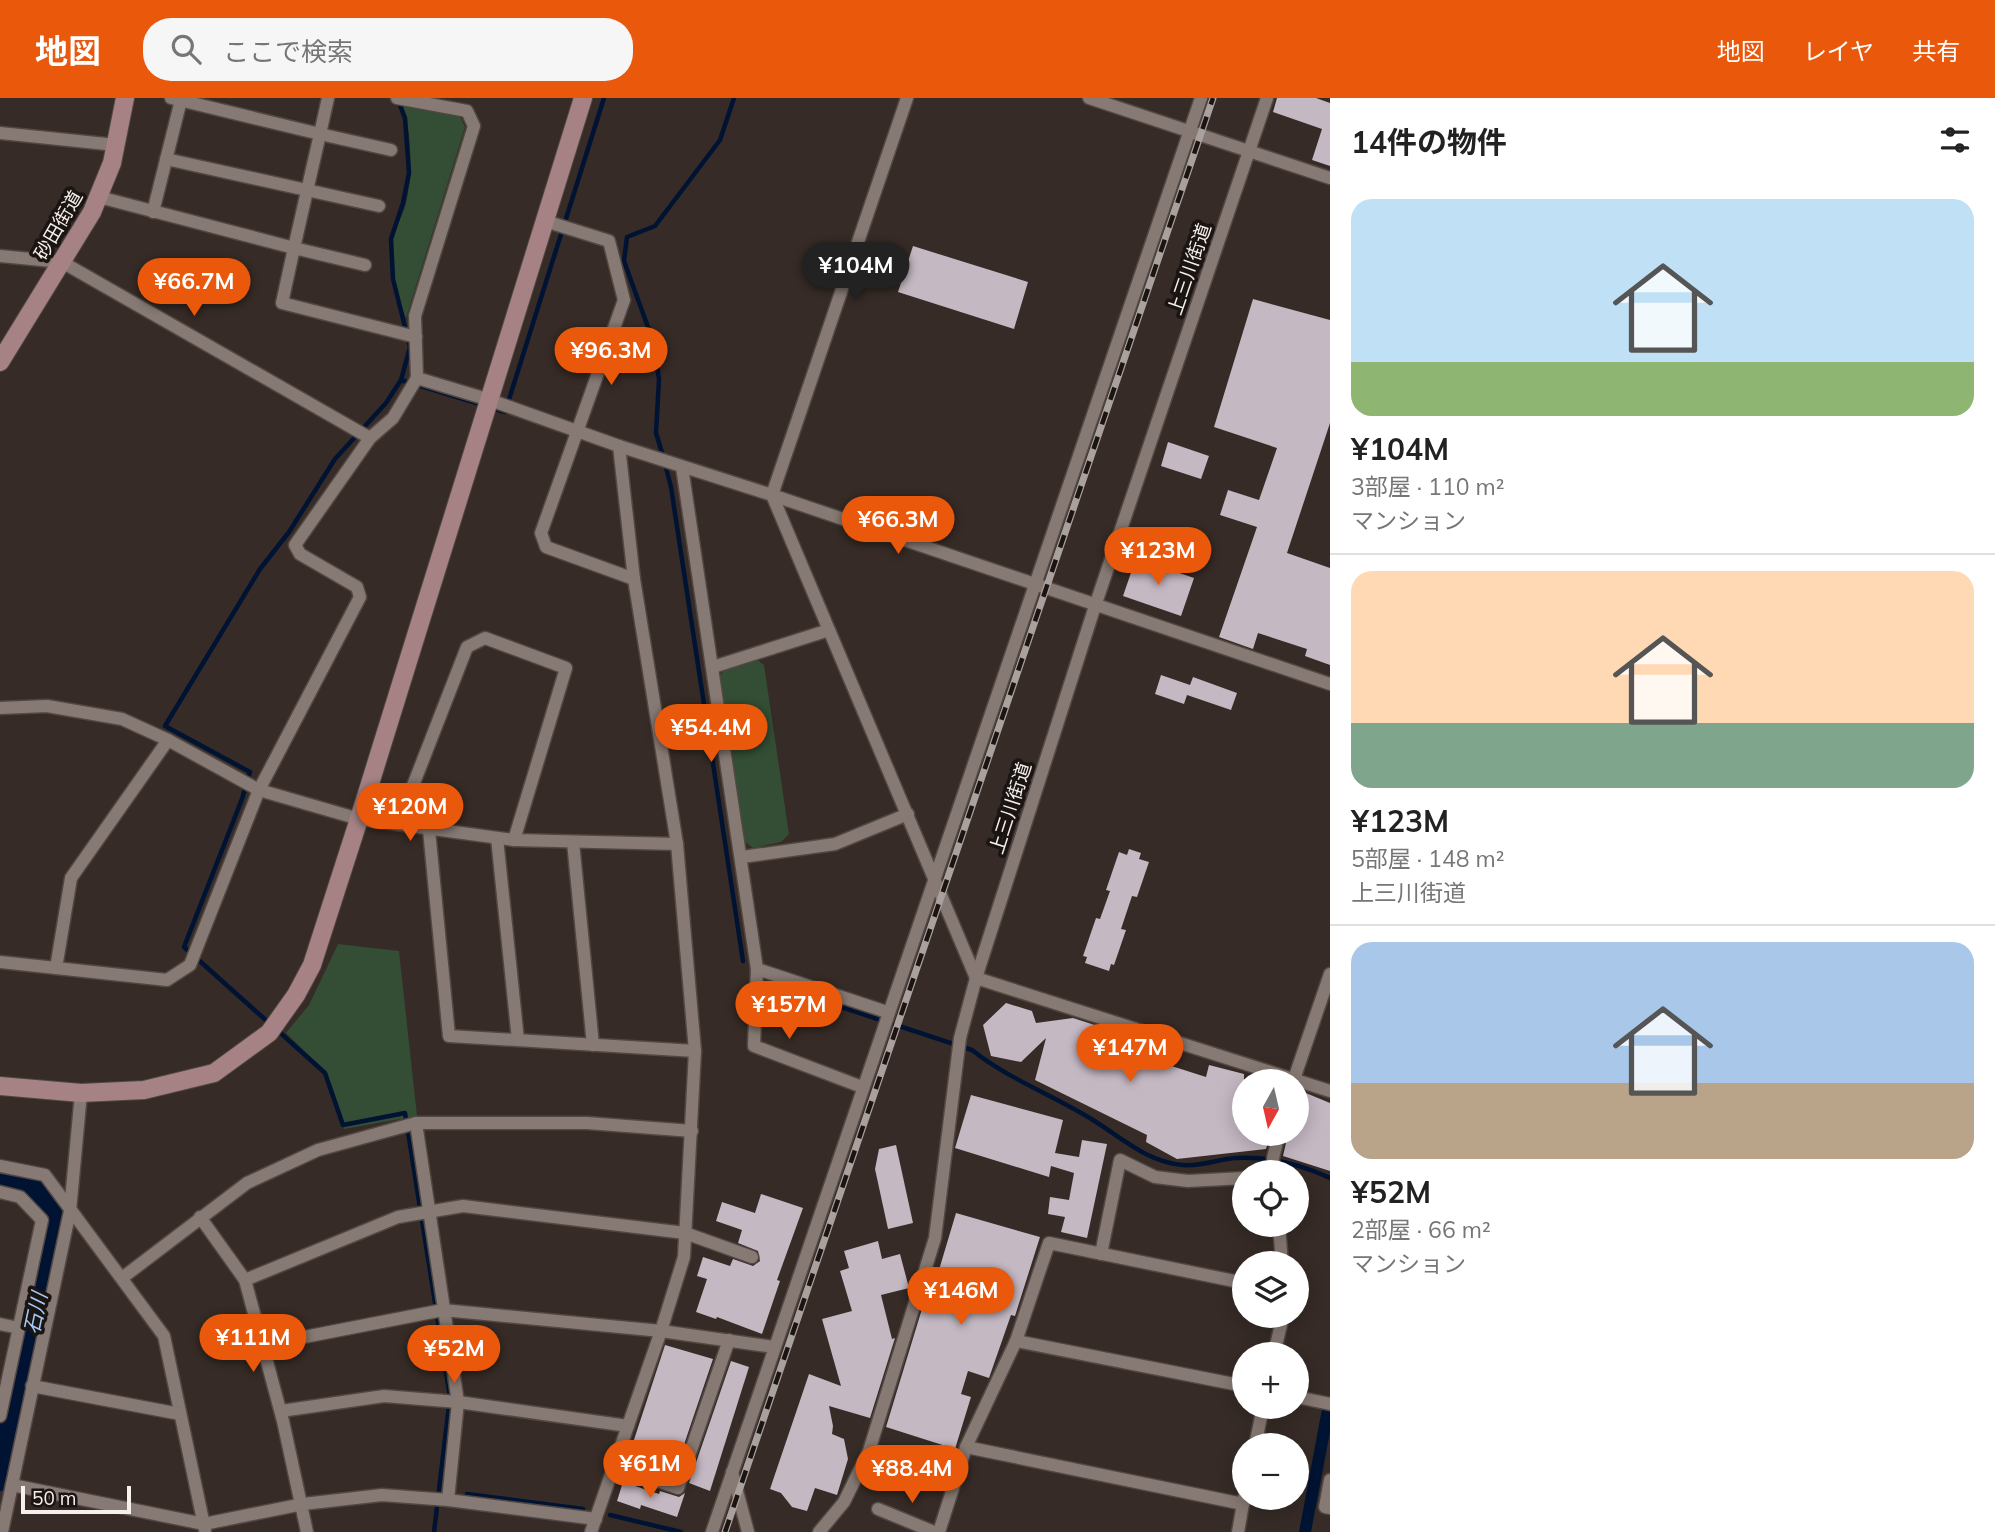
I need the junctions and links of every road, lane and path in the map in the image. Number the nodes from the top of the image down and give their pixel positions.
1 (125, 98) edge
2 (328, 98) edge
3 (397, 98) edge
4 (583, 98) edge
5 (907, 98) edge
6 (1089, 98) edge
7 (1201, 98) edge
8 (1267, 98) edge
9 (176, 99) edge
10 (1190, 132) junction
11 (0, 133) edge
12 (320, 134) junction
13 (116, 145) junction
14 (391, 150) dead end
15 (1249, 151) junction
16 (166, 159) junction
17 (1330, 178) edge
18 (307, 190) junction
19 (99, 197) junction
20 (379, 206) dead end
21 (153, 212) junction
22 (545, 221) junction
23 (294, 248) junction
24 (0, 256) edge
25 (62, 262) junction
26 (365, 265) dead end
27 (416, 337) junction
28 (6, 341) edge
29 (0, 362) edge
30 (417, 378) junction
31 (490, 400) junction
32 (578, 431) junction
33 (370, 438) junction
34 (619, 446) junction
35 (682, 467) junction
36 (772, 495) junction
37 (634, 579) junction
38 (1034, 585) junction
39 (1095, 606) junction
40 (829, 629) junction
41 (713, 667) junction
42 (1330, 684) edge
43 (0, 708) edge
44 (168, 740) junction
45 (259, 790) junction
46 (908, 814) junction
47 (359, 819) junction
48 (398, 824) junction
49 (429, 830) junction
50 (497, 838) junction
51 (514, 840) junction
52 (573, 842) junction
53 (677, 844) junction
54 (742, 857) junction
55 (935, 875) junction
56 (0, 962) edge
57 (56, 968) junction
58 (757, 969) junction
59 (1330, 974) edge
60 (976, 978) junction
61 (887, 1012) junction
62 (518, 1040) junction
63 (593, 1045) junction
64 (695, 1051) junction
65 (1257, 1069) edge
66 (1298, 1069) edge
67 (1309, 1085) edge
68 (0, 1086) edge
69 (862, 1087) junction
70 (1330, 1091) edge
71 (81, 1093) junction
72 (416, 1123) junction
73 (692, 1131) junction
74 (0, 1166) edge
75 (1232, 1179) edge
76 (0, 1192) edge
77 (70, 1211) junction
78 (429, 1212) junction
79 (200, 1217) junction
80 (685, 1233) junction
81 (1101, 1254) junction
82 (752, 1257) dead end
83 (122, 1278) junction
84 (245, 1280) junction
85 (1232, 1281) edge
86 (443, 1310) junction
87 (0, 1324) edge
88 (19, 1328) junction
89 (661, 1331) junction
90 (729, 1340) junction
91 (1016, 1341) junction
92 (263, 1345) junction
93 (774, 1347) junction
94 (1232, 1384) edge
95 (32, 1386) junction
96 (1309, 1400) edge
97 (458, 1402) junction
98 (1330, 1404) edge
99 (281, 1412) junction
100 (180, 1414) junction
101 (0, 1416) edge
102 (628, 1426) junction
103 (966, 1447) junction
104 (614, 1466) junction
105 (732, 1472) junction
106 (1330, 1480) edge
107 (12, 1485) junction
108 (1232, 1499) edge
109 (448, 1500) junction
110 (303, 1504) junction
111 (1330, 1508) edge
112 (878, 1509) dead end
113 (1242, 1510) edge
114 (596, 1519) junction
115 (205, 1528) edge
116 (2, 1532) edge
117 (307, 1532) edge
118 (591, 1532) edge
119 (712, 1532) edge
120 (747, 1532) edge
121 (820, 1532) edge
122 (937, 1532) edge
123 (1238, 1532) edge

1 - 13 street, 砂田街道
2 - 12 street
3 - 27 street
4 - 22 street
5 - 36 street
6 - 10 street
7 - 10 street
8 - 15 street, 上三川街道
9 - 12 street
9 - 16 street
10 - 15 street
10 - 38 street
11 - 13 street
12 - 14 street
12 - 18 street
13 - 19 street, 砂田街道
15 - 17 street
15 - 39 street, 上三川街道
16 - 18 street
16 - 21 street
18 - 20 street
18 - 23 street
19 - 21 street
19 - 25 street, 砂田街道
21 - 23 street
22 - 31 street
22 - 32 street
23 - 26 street
23 - 27 street
24 - 25 street
25 - 28 street, 砂田街道
25 - 33 street
27 - 30 street
28 - 29 street, 砂田街道
30 - 31 street
30 - 33 street
31 - 32 street
31 - 47 street
32 - 34 street
32 - 37 street
33 - 45 street
34 - 35 street
34 - 37 street
35 - 36 street
35 - 41 street
36 - 38 street
36 - 40 street
37 - 53 street
38 - 39 street
38 - 55 street
39 - 42 street
39 - 60 street, 上三川街道
40 - 41 street
40 - 46 street
41 - 54 street
43 - 44 street
44 - 45 street
44 - 57 street
45 - 47 street
45 - 57 street
46 - 54 street
46 - 55 street
47 - 48 street
47 - 71 street
48 - 49 street
48 - 51 street
49 - 50 street
49 - 62 street
50 - 51 street
50 - 62 street
51 - 52 street
52 - 53 street
52 - 63 street
53 - 64 street
54 - 58 street
55 - 60 street
55 - 61 street
56 - 57 street
58 - 61 street
58 - 69 street
59 - 66 street
60 - 65 street
60 - 121 street, 上三川街道
61 - 69 street
62 - 63 street
63 - 64 street
64 - 73 street
67 - 70 street
68 - 71 street
69 - 93 street
71 - 77 street
72 - 73 street
72 - 78 street
72 - 79 street
73 - 80 street
74 - 77 street
75 - 81 street
76 - 88 street
77 - 83 street
77 - 95 street
78 - 80 street
78 - 84 street
78 - 86 street
79 - 83 street
79 - 84 street
80 - 82 street
80 - 89 street
81 - 85 street
81 - 91 street
83 - 100 street
84 - 92 street
86 - 89 street
86 - 92 street
86 - 97 street
87 - 88 street
88 - 101 street
89 - 90 street
89 - 102 street
90 - 93 street
90 - 104 street
91 - 94 street
91 - 103 street
92 - 99 street
93 - 105 street
95 - 100 street
95 - 107 street
96 - 98 street
97 - 99 street
97 - 102 street
97 - 109 street
99 - 110 street
100 - 115 street
102 - 104 street
103 - 108 street
103 - 122 street
104 - 114 street
105 - 119 street
105 - 120 street
106 - 111 street
107 - 115 street
107 - 116 street
109 - 110 street
109 - 114 street
110 - 115 street
110 - 117 street
112 - 122 street
113 - 123 street
114 - 118 street

